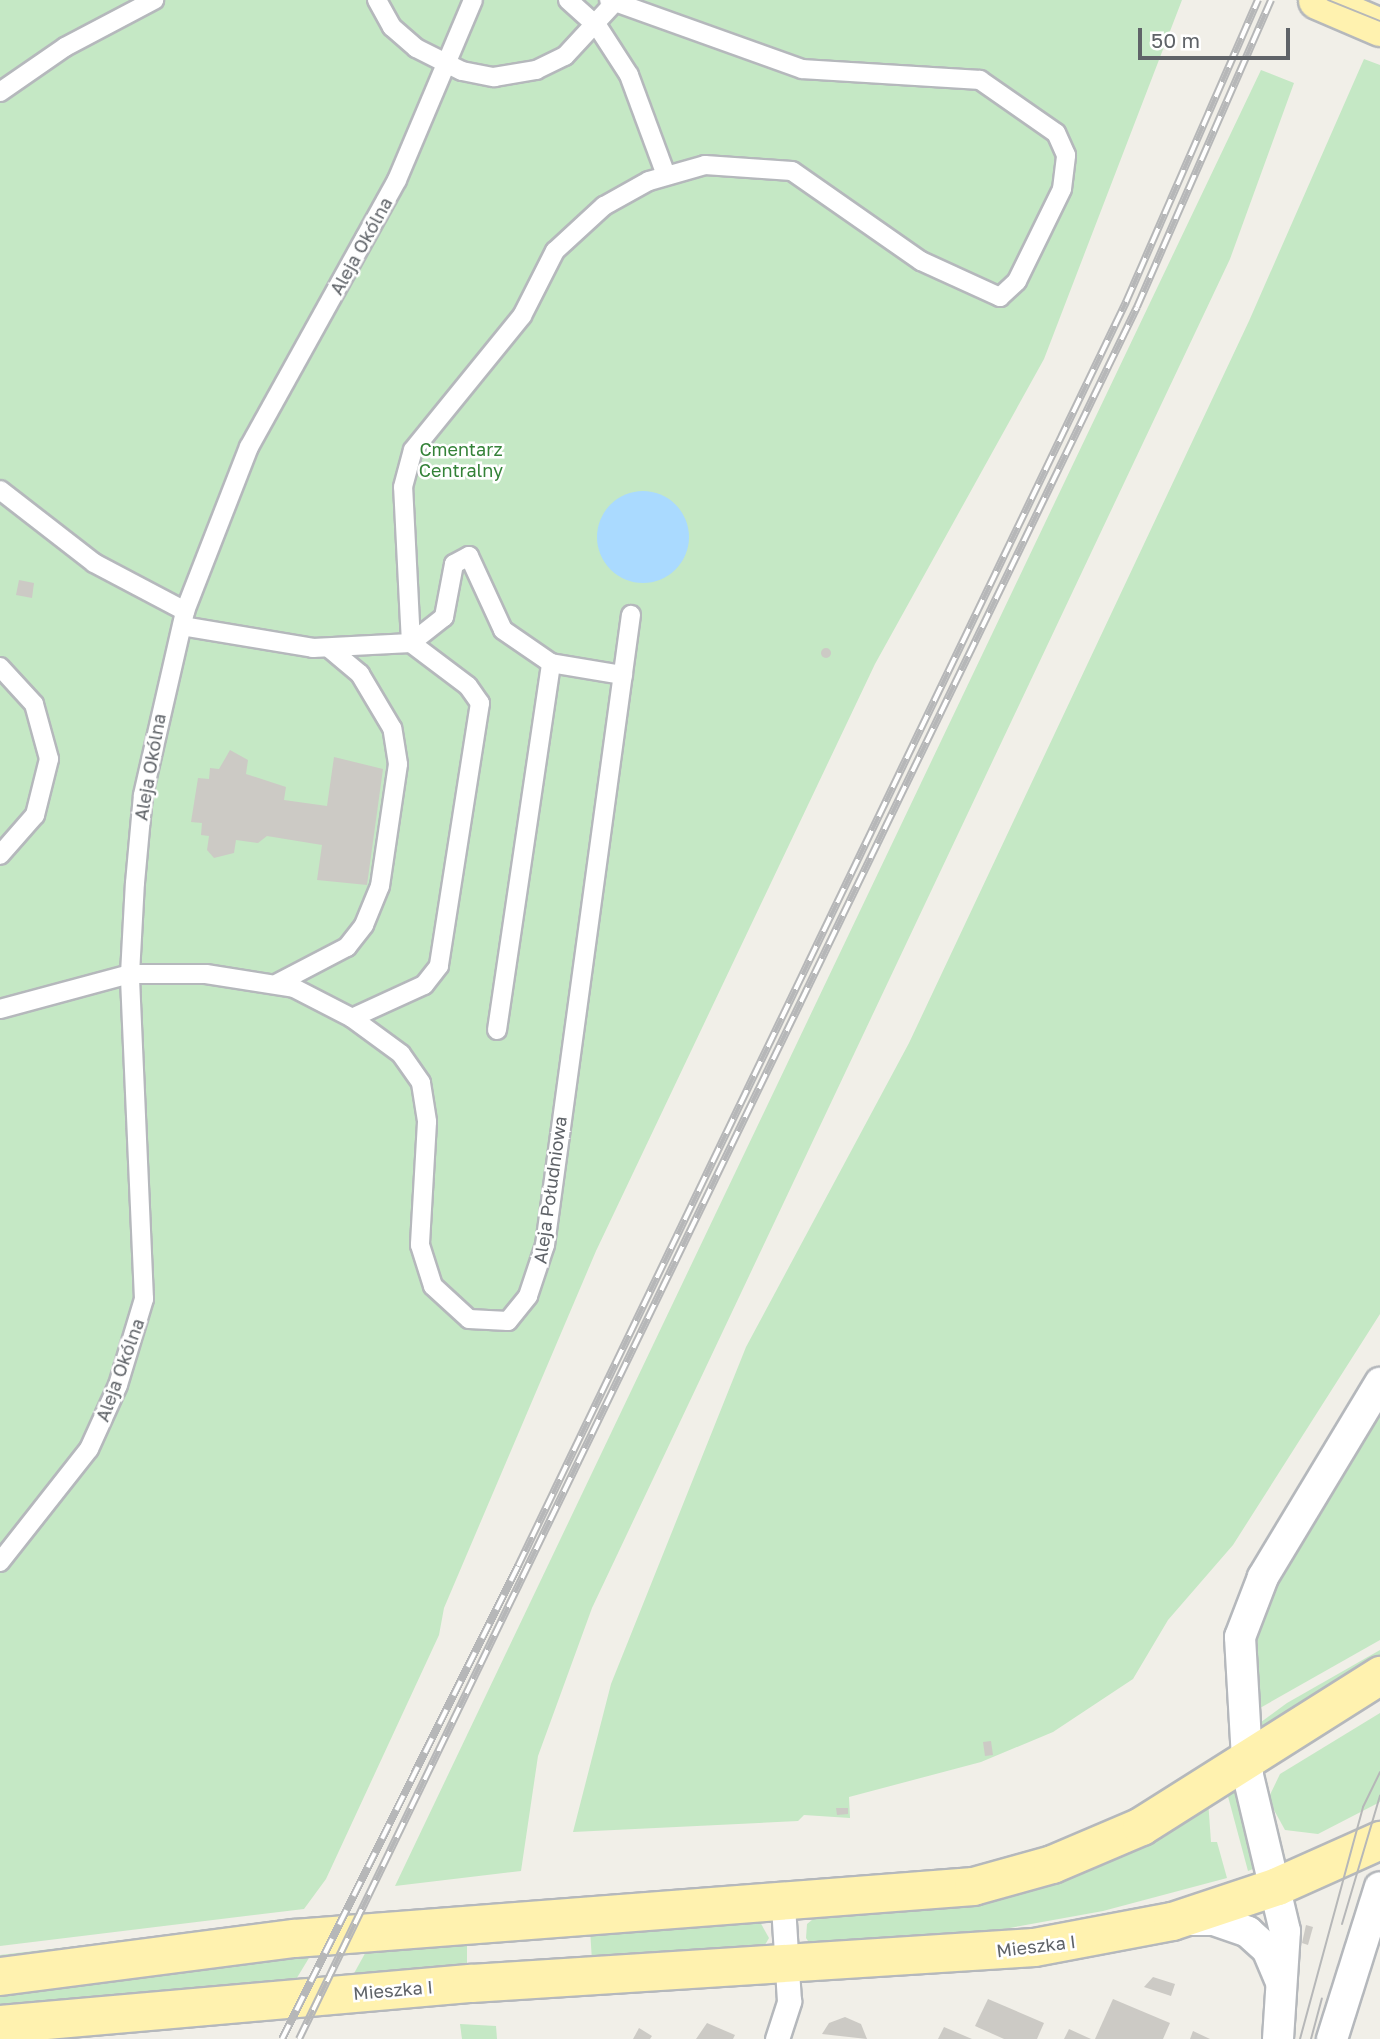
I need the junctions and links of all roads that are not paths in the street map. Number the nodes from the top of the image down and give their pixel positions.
1 (154, 0) edge
2 (377, 0) edge
3 (473, 0) edge
4 (568, 0) edge
5 (1317, 0) edge
6 (612, 1) edge
7 (598, 27) junction
8 (1380, 27) edge
9 (446, 64) junction
10 (0, 92) edge
11 (666, 175) junction
12 (0, 490) edge
13 (631, 615) dead end
14 (183, 618) junction
15 (411, 643) junction
16 (329, 648) junction
17 (551, 663) junction
18 (0, 667) edge
19 (623, 675) junction
20 (0, 855) edge
21 (130, 974) junction
22 (278, 983) junction
23 (0, 1009) edge
24 (352, 1018) junction
25 (497, 1030) dead end
26 (1380, 1383) edge
27 (0, 1562) edge
28 (1380, 1675) edge
29 (1246, 1759) junction
30 (1380, 1840) edge
31 (1278, 1886) junction
32 (1380, 1888) edge
33 (783, 1905) junction
34 (1172, 1921) junction
35 (787, 1965) junction
36 (0, 1976) edge
37 (1284, 2007) junction
38 (0, 2024) edge
39 (777, 2039) edge
40 (1278, 2039) edge
41 (1332, 2039) edge

1 - 10 street
2 - 9 street
3 - 9 street, Aleja Okólna
4 - 7 street
5 - 8 main road
6 - 7 street
6 - 11 street
7 - 9 street
7 - 11 street
9 - 14 street, Aleja Okólna
11 - 15 street
12 - 14 street
13 - 19 street
14 - 16 street
14 - 21 street, Aleja Okólna
15 - 16 street
15 - 17 street
15 - 24 street
16 - 22 street
17 - 19 street
17 - 25 street
18 - 20 street
19 - 24 street, Aleja Południowa
21 - 22 street, Aleja Południowa
21 - 23 street, Aleja Południowa
21 - 27 street, Aleja Okólna
22 - 24 street, Aleja Południowa
26 - 29 street
28 - 29 main road
29 - 31 street
29 - 33 main road
30 - 31 main road, Mieszka I
31 - 34 main road, Mieszka I
31 - 37 street
32 - 41 street
33 - 35 street
33 - 36 main road
34 - 35 main road, Mieszka I
34 - 37 street
35 - 38 main road, Mieszka I
35 - 39 street
37 - 40 street

